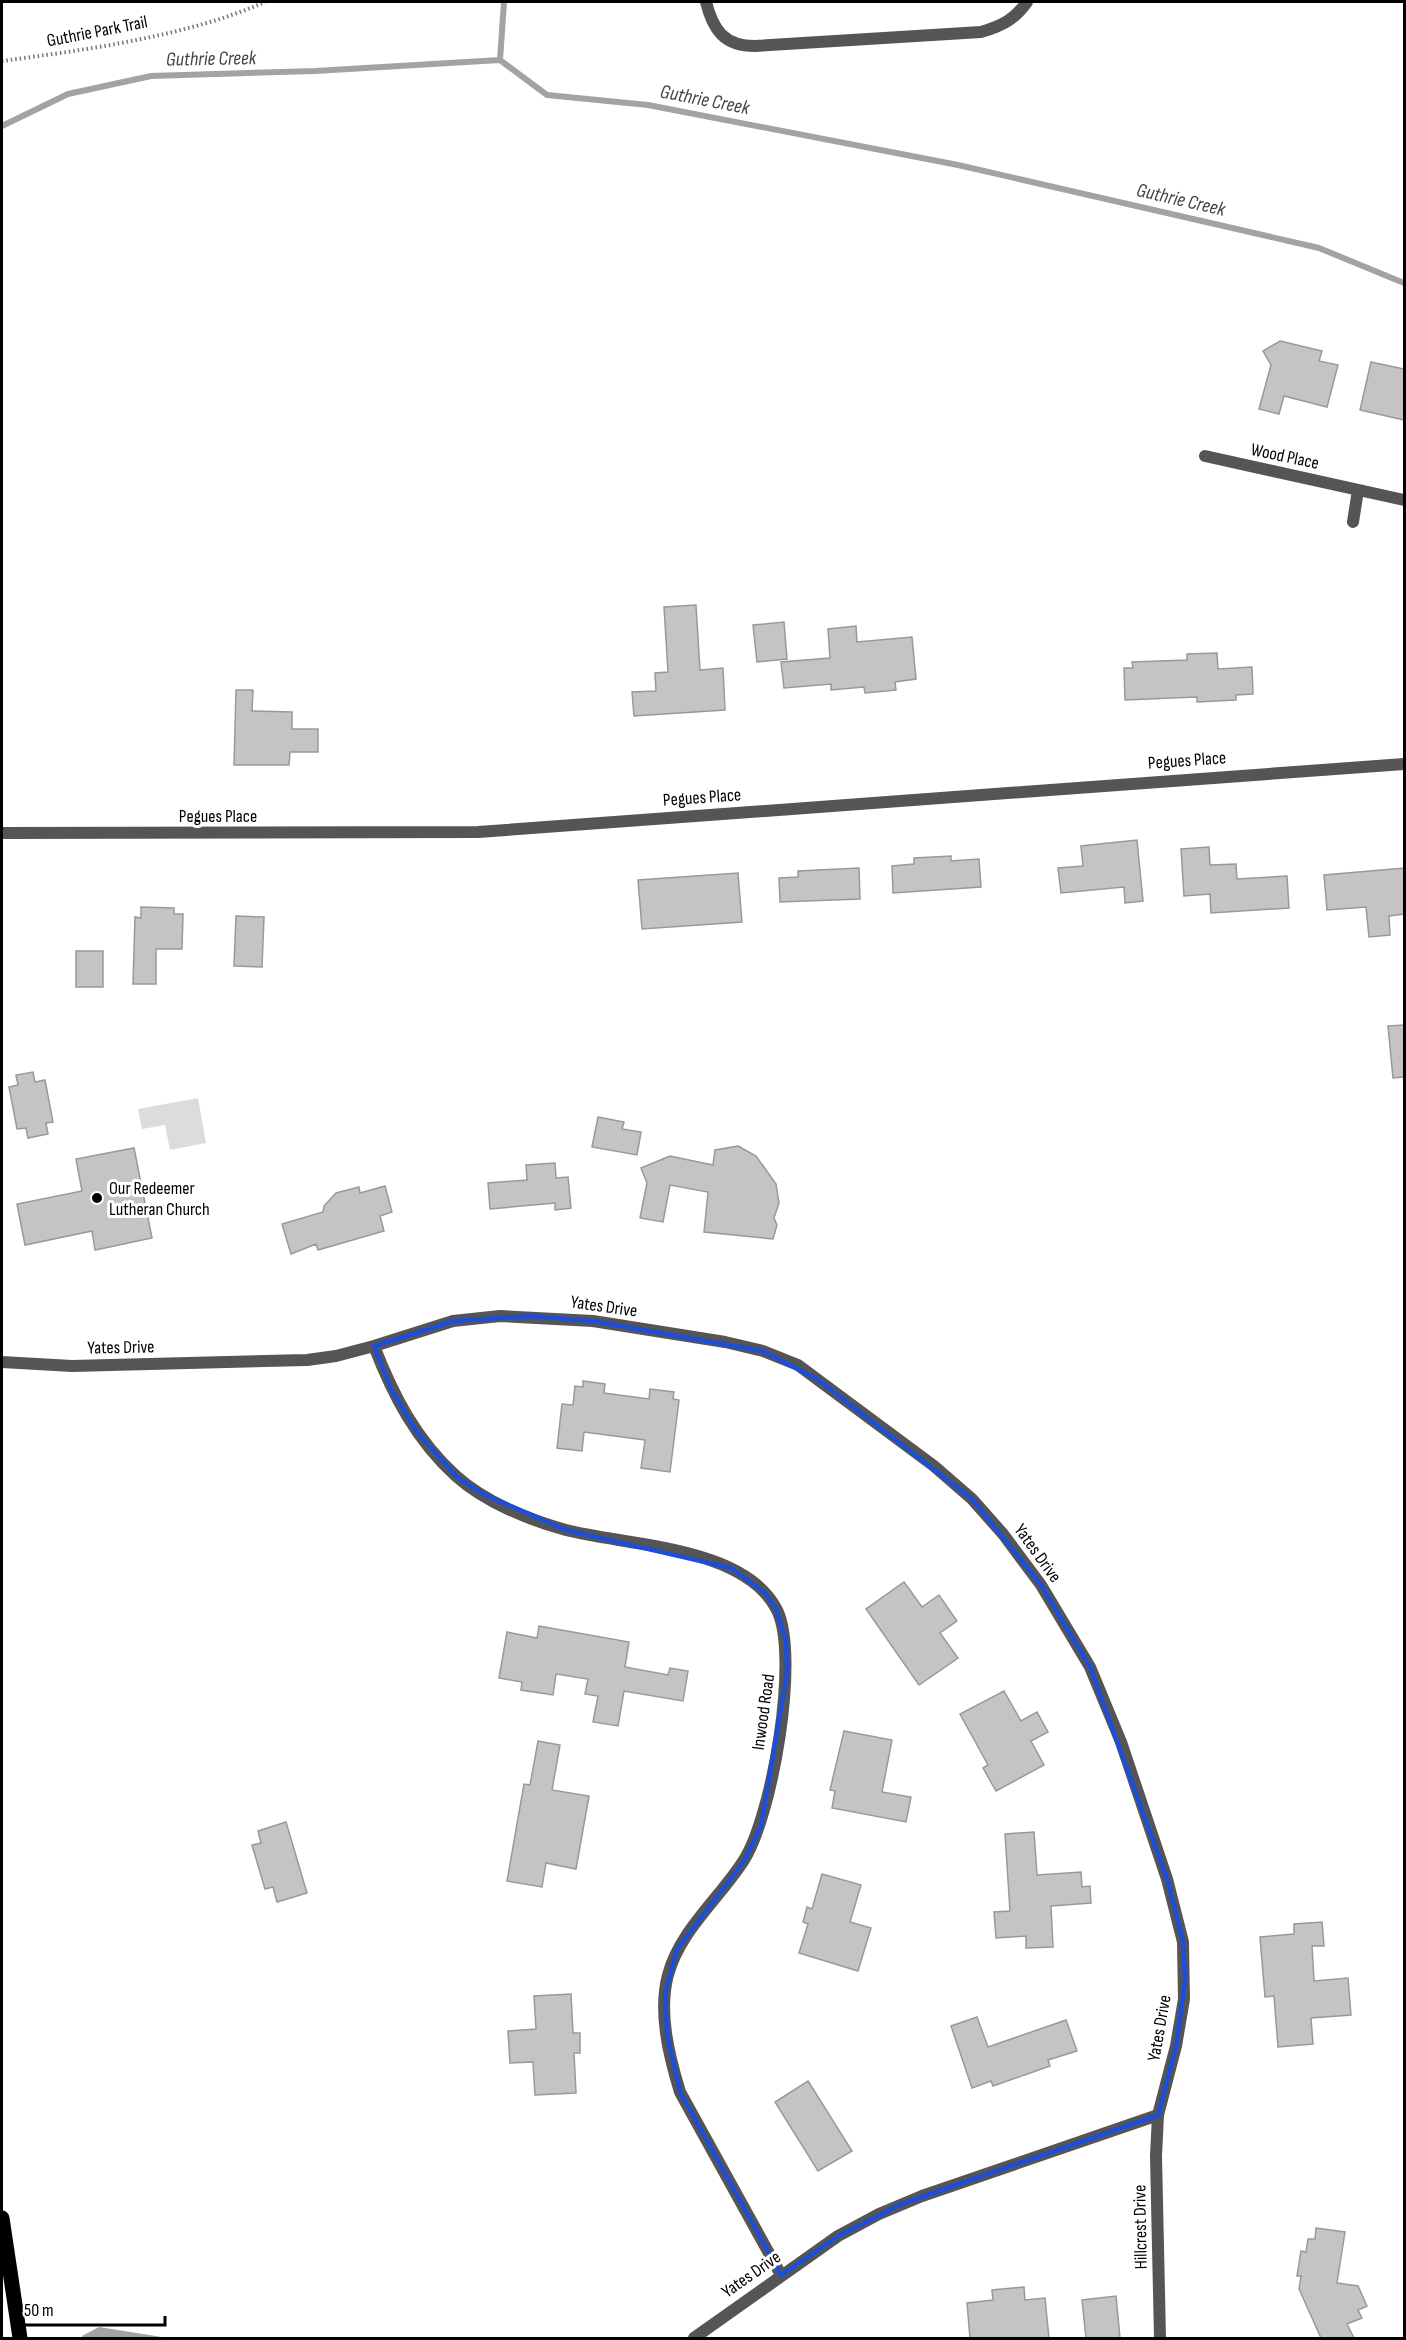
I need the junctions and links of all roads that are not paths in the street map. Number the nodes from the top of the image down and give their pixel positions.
1 (706, 2) edge
2 (1027, 2) edge
3 (1205, 456) dead end
4 (1358, 490) junction
5 (1404, 500) edge
6 (1353, 522) dead end
7 (1404, 764) edge
8 (2, 833) edge
9 (374, 1346) junction
10 (2, 1362) edge
11 (1158, 2115) junction
12 (2, 2218) edge
13 (781, 2275) junction
14 (20, 2338) edge
15 (694, 2338) edge
16 (1160, 2338) edge

1 - 2 street
3 - 4 street, Wood Place
4 - 5 street, Wood Place
4 - 6 street
7 - 8 street, Pegues Place
9 - 10 street, Yates Drive
9 - 11 street, Yates Drive
9 - 13 street, Inwood Road
11 - 13 street, Yates Drive
11 - 16 street, Hillcrest Drive
12 - 14 main road
13 - 15 street, Yates Drive

